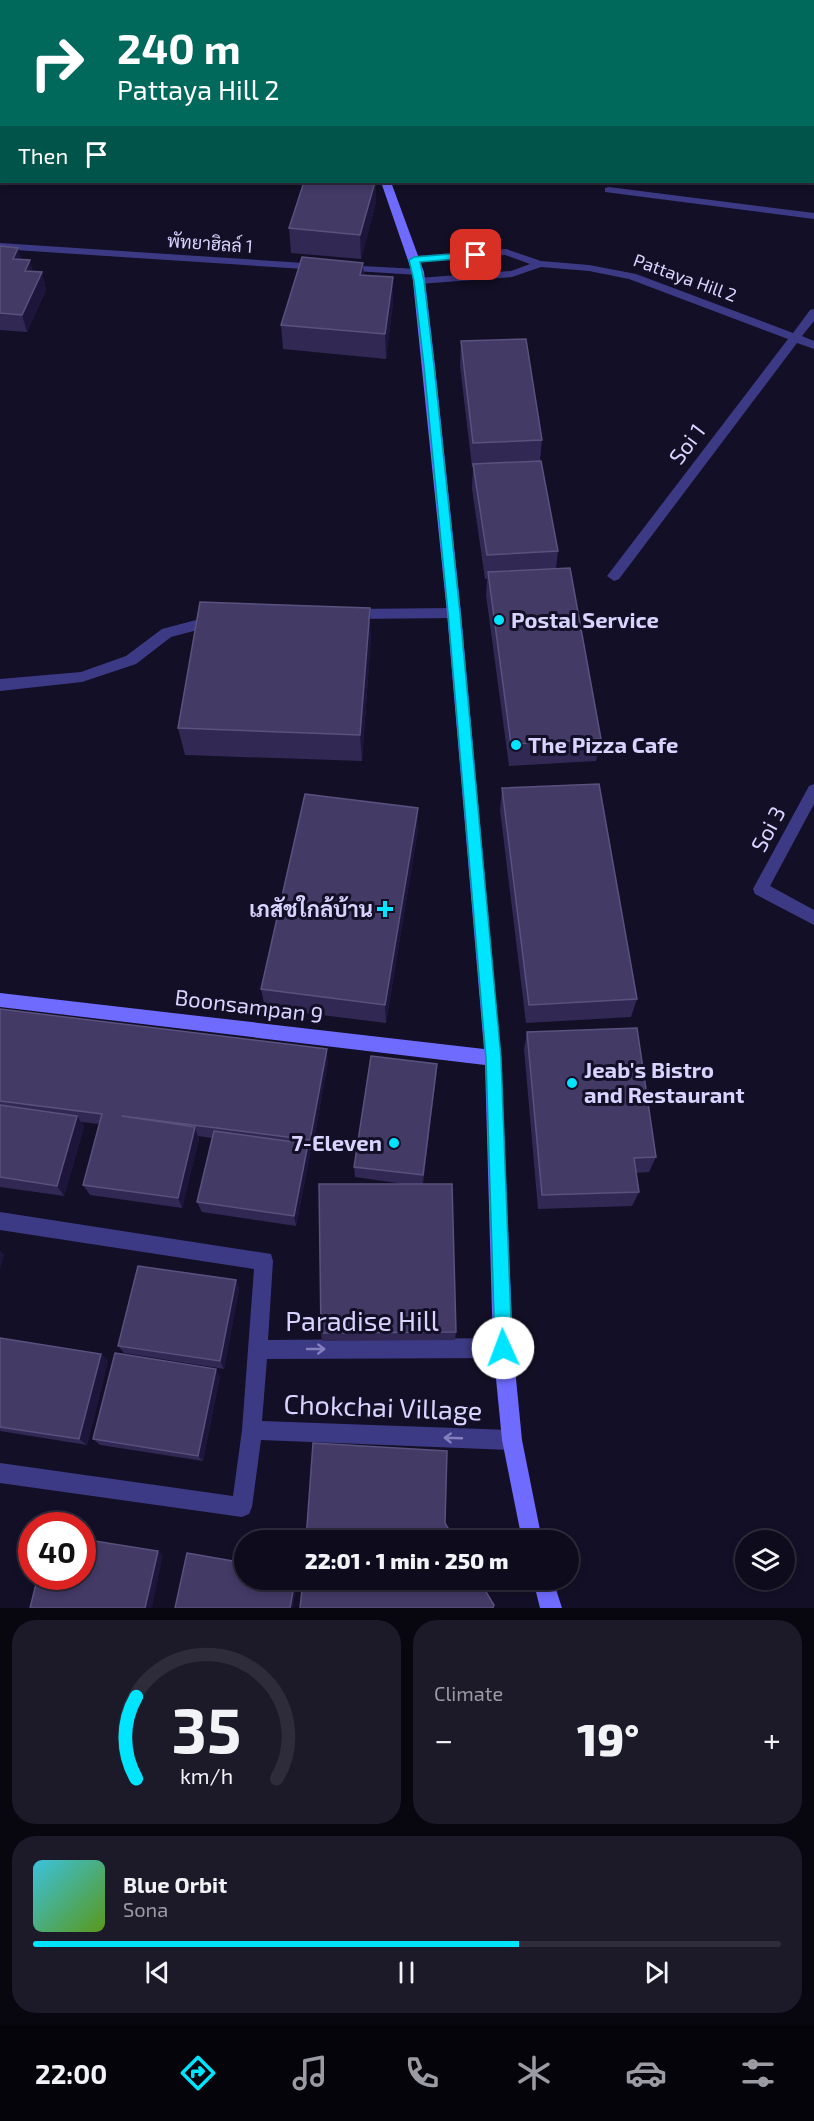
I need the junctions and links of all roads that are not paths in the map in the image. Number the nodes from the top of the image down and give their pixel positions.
1 (386, 183) edge
2 (609, 190) dead end
3 (814, 216) edge
4 (0, 246) edge
5 (414, 260) junction
6 (540, 264) junction
7 (419, 277) junction
8 (814, 313) edge
9 (794, 338) junction
10 (814, 345) edge
11 (614, 576) dead end
12 (454, 613) junction
13 (334, 614) edge
14 (232, 616) edge
15 (0, 685) edge
16 (814, 790) edge
17 (814, 918) edge
18 (0, 1000) edge
19 (493, 1058) junction
20 (0, 1221) edge
21 (503, 1348) junction
22 (257, 1350) junction
23 (252, 1430) junction
24 (512, 1440) junction
25 (0, 1473) edge
26 (530, 1530) edge
27 (546, 1590) edge
28 (551, 1608) edge

1 - 5 street
2 - 3 street
4 - 7 street, พัทยาฮิลล์ 1
5 - 6 street, Pattaya Hill 2
5 - 7 street
6 - 7 street, Pattaya Hill 2
6 - 9 street, Pattaya Hill 2
7 - 12 street
8 - 9 street, Soi 1
9 - 10 street, Pattaya Hill 2
9 - 11 street, Soi 1
12 - 13 street
12 - 19 street
14 - 15 street
16 - 17 street, Soi 3
18 - 19 street, Boonsampan 9
19 - 21 street
20 - 22 street
22 -> 21 street, Paradise Hill
21 - 24 street
22 - 23 street
24 -> 23 street, Chokchai Village
23 - 25 street
24 - 26 street
27 - 28 street

